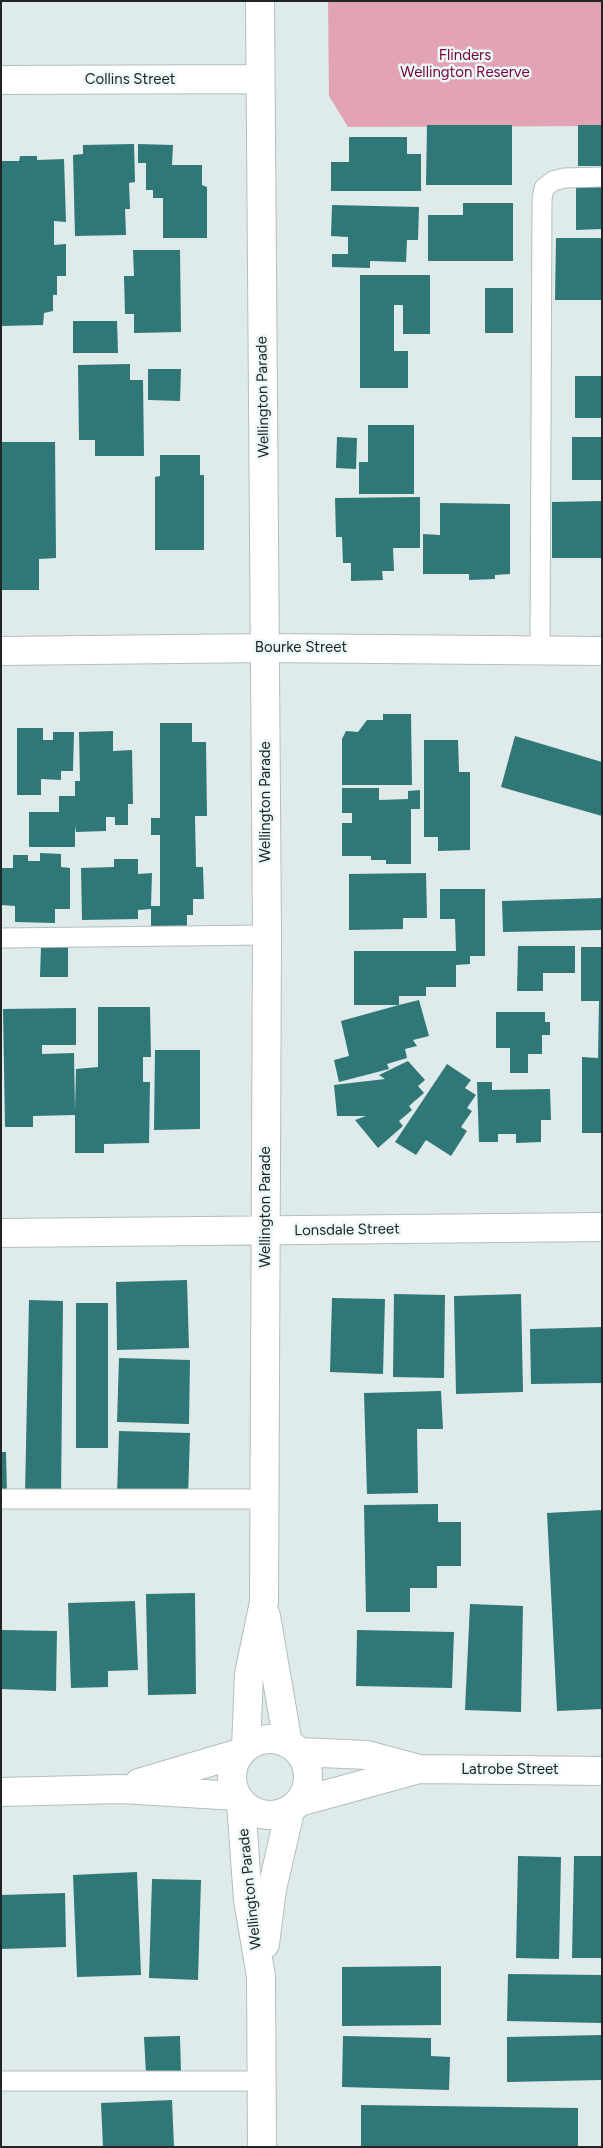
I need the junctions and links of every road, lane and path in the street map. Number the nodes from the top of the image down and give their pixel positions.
1 (260, 1) edge
2 (260, 79) junction
3 (1, 80) edge
4 (602, 177) edge
5 (266, 648) junction
6 (540, 650) junction
7 (1, 651) edge
8 (602, 651) edge
9 (267, 935) junction
10 (1, 938) edge
11 (602, 1227) edge
12 (266, 1231) junction
13 (1, 1232) edge
14 (1, 1498) edge
15 (264, 1499) junction
16 (264, 1602) junction
17 (294, 1748) junction
18 (243, 1751) junction
19 (419, 1769) junction
20 (602, 1771) edge
21 (121, 1789) junction
22 (1, 1792) edge
23 (239, 1799) junction
24 (294, 1806) junction
25 (261, 1976) junction
26 (1, 2081) edge
27 (262, 2081) junction
28 (262, 2147) edge

1 - 2 street, Wellington Parade
2 - 3 street, Collins Street
2 - 5 street, Wellington Parade
4 - 6 lane
5 - 6 street, Bourke Street
5 - 7 street, Bourke Street
5 - 9 street, Wellington Parade
6 - 8 street, Bourke Street
9 - 10 lane
9 - 12 street, Wellington Parade
11 - 12 street, Lonsdale Street
12 - 13 street, Lonsdale Street
12 - 15 street, Wellington Parade
14 - 15 lane
15 - 16 street, Wellington Parade
16 - 17 street, Wellington Parade
16 - 18 street, Wellington Parade
17 - 18 street
17 - 19 street, Latrobe Street
17 - 24 street
18 - 21 street
18 - 23 street
19 - 20 street, Latrobe Street
19 - 24 street, Latrobe Street
21 - 22 street
21 - 23 street
23 - 24 street
23 - 25 street, Wellington Parade
24 - 25 street, Wellington Parade
25 - 27 street, Wellington Parade
26 - 27 lane
27 - 28 street, Wellington Parade

